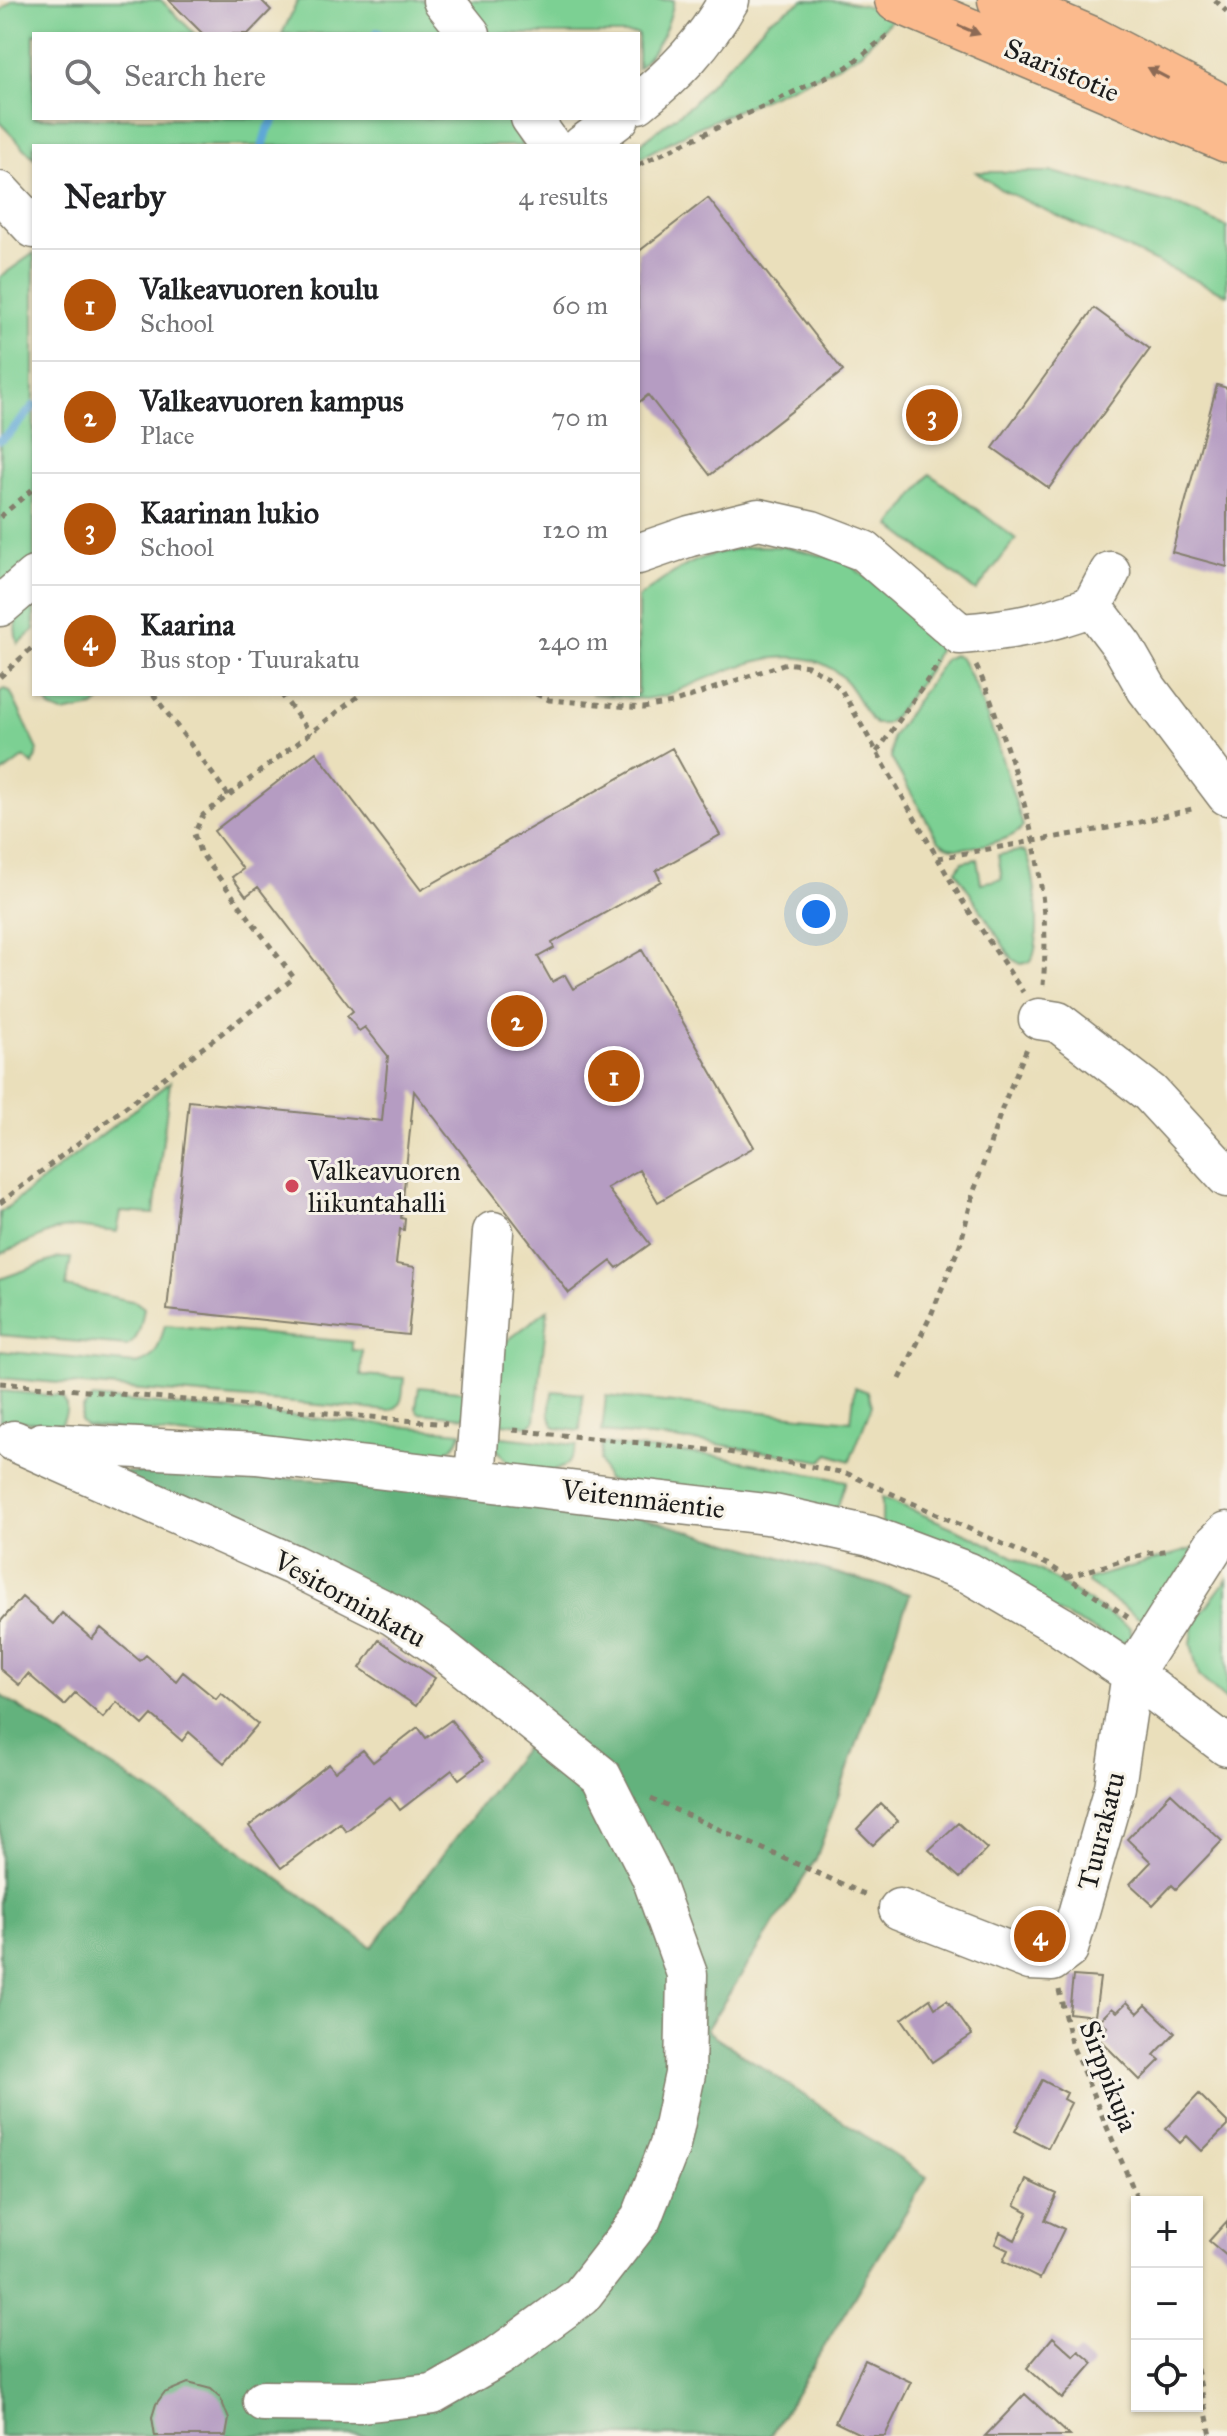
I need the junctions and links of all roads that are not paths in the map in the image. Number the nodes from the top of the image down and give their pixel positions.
1 (443, 0) edge
2 (729, 0) edge
3 (1000, 0) edge
4 (898, 13) edge
5 (468, 32) edge
6 (640, 101) edge
7 (1227, 109) edge
8 (532, 120) edge
9 (616, 120) edge
10 (1227, 140) edge
11 (550, 144) edge
12 (585, 144) edge
13 (0, 192) edge
14 (32, 226) edge
15 (640, 553) edge
16 (32, 579) edge
17 (0, 606) edge
18 (1212, 802) edge
19 (1039, 1019) road end
20 (1227, 1177) edge
21 (493, 1232) dead end
22 (7, 1441) edge
23 (475, 1479) junction
24 (1221, 1539) edge
25 (1132, 1674) junction
26 (1227, 1746) edge
27 (899, 1909) road end
28 (263, 2401) dead end

1 - 5 street
2 - 6 street
7 -> 3 main road, Saaristotie
4 -> 10 main road, Saaristotie
8 - 11 street
9 - 12 street
13 - 14 street
15 - 18 street
16 - 17 street
19 - 20 street
21 - 23 street
22 - 23 street, Veitenmäentie
22 - 28 street, Vesitorninkatu
23 - 25 street, Veitenmäentie
24 - 25 street
25 - 26 street, Veitenmäentie
25 - 27 street, Tuurakatu

